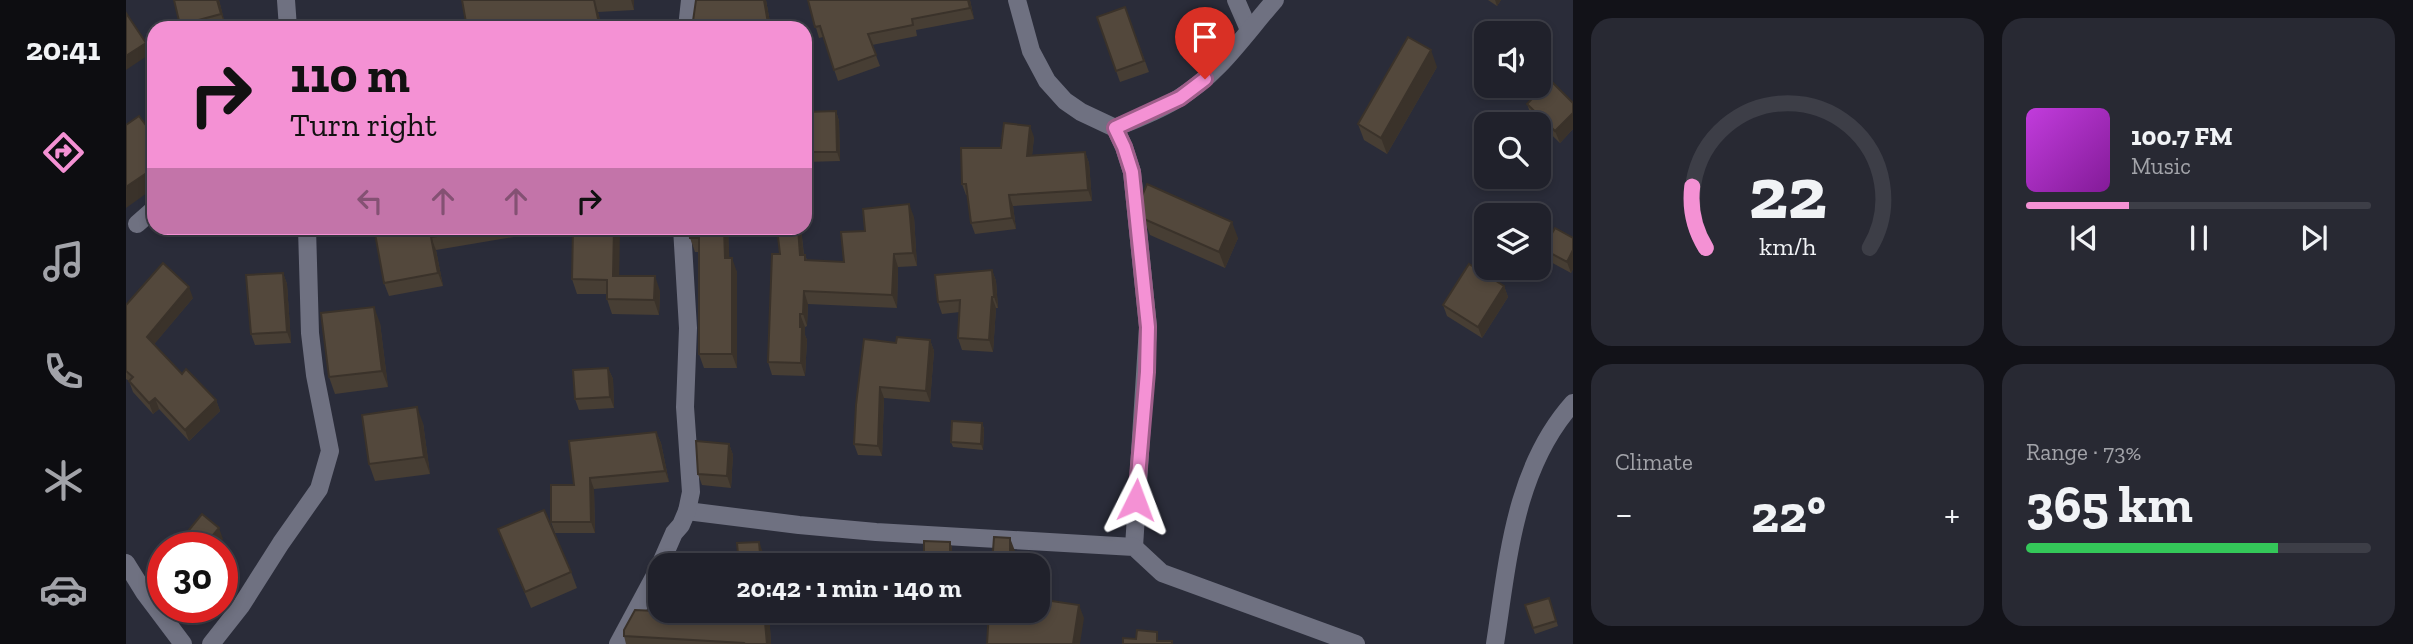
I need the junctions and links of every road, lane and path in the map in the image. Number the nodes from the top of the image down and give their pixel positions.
1 (286, 0) edge
2 (690, 0) edge
3 (1017, 0) edge
4 (1236, 0) edge
5 (1275, 0) edge
6 (288, 21) edge
7 (688, 21) edge
8 (1250, 30) junction
9 (1115, 128) junction
10 (147, 215) edge
11 (137, 223) dead end
12 (307, 235) edge
13 (682, 235) edge
14 (1573, 403) edge
15 (687, 511) junction
16 (1134, 547) junction
17 (666, 553) edge
18 (126, 563) edge
19 (648, 588) edge
20 (183, 644) edge
21 (211, 644) edge
22 (618, 644) edge
23 (1356, 644) edge
24 (1495, 644) edge

1 - 6 street
2 - 7 street
3 - 9 street
4 - 8 street
5 - 8 street
8 - 9 street
9 - 16 street
10 - 11 street
12 - 21 street
13 - 15 street
14 - 24 street
15 - 16 street
15 - 17 street
16 - 23 street
18 - 20 street
19 - 22 street

